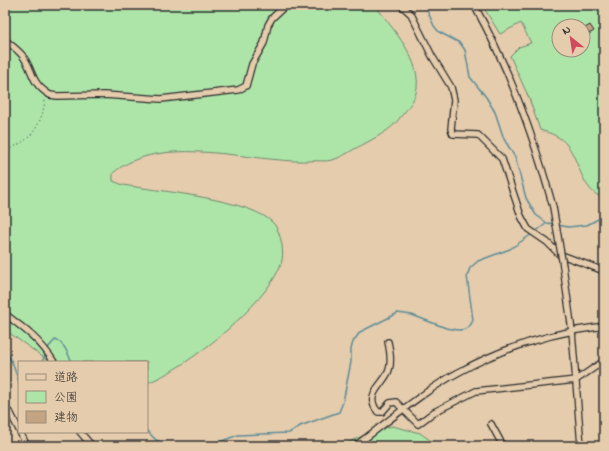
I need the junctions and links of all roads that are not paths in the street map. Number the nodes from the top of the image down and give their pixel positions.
1 (286, 5) edge
2 (401, 5) edge
3 (474, 5) edge
4 (5, 40) edge
5 (604, 271) edge
6 (5, 314) edge
7 (604, 326) edge
8 (572, 331) junction
9 (388, 342) dead end
10 (53, 361) edge
11 (604, 361) edge
12 (576, 380) junction
13 (5, 408) edge
14 (405, 408) junction
15 (491, 424) dead end
16 (18, 429) edge
17 (20, 433) edge
18 (81, 433) edge
19 (27, 446) edge
20 (92, 446) edge
21 (355, 446) edge
22 (503, 446) edge
23 (581, 446) edge

1 - 4 street
2 - 5 street
3 - 8 street, bridge
6 - 10 street
7 - 8 street
8 - 12 street
8 - 14 street
9 - 14 street
11 - 12 street
12 - 14 street
12 - 23 street
13 - 16 street
14 - 21 street
15 - 22 street
17 - 19 street
18 - 20 street

